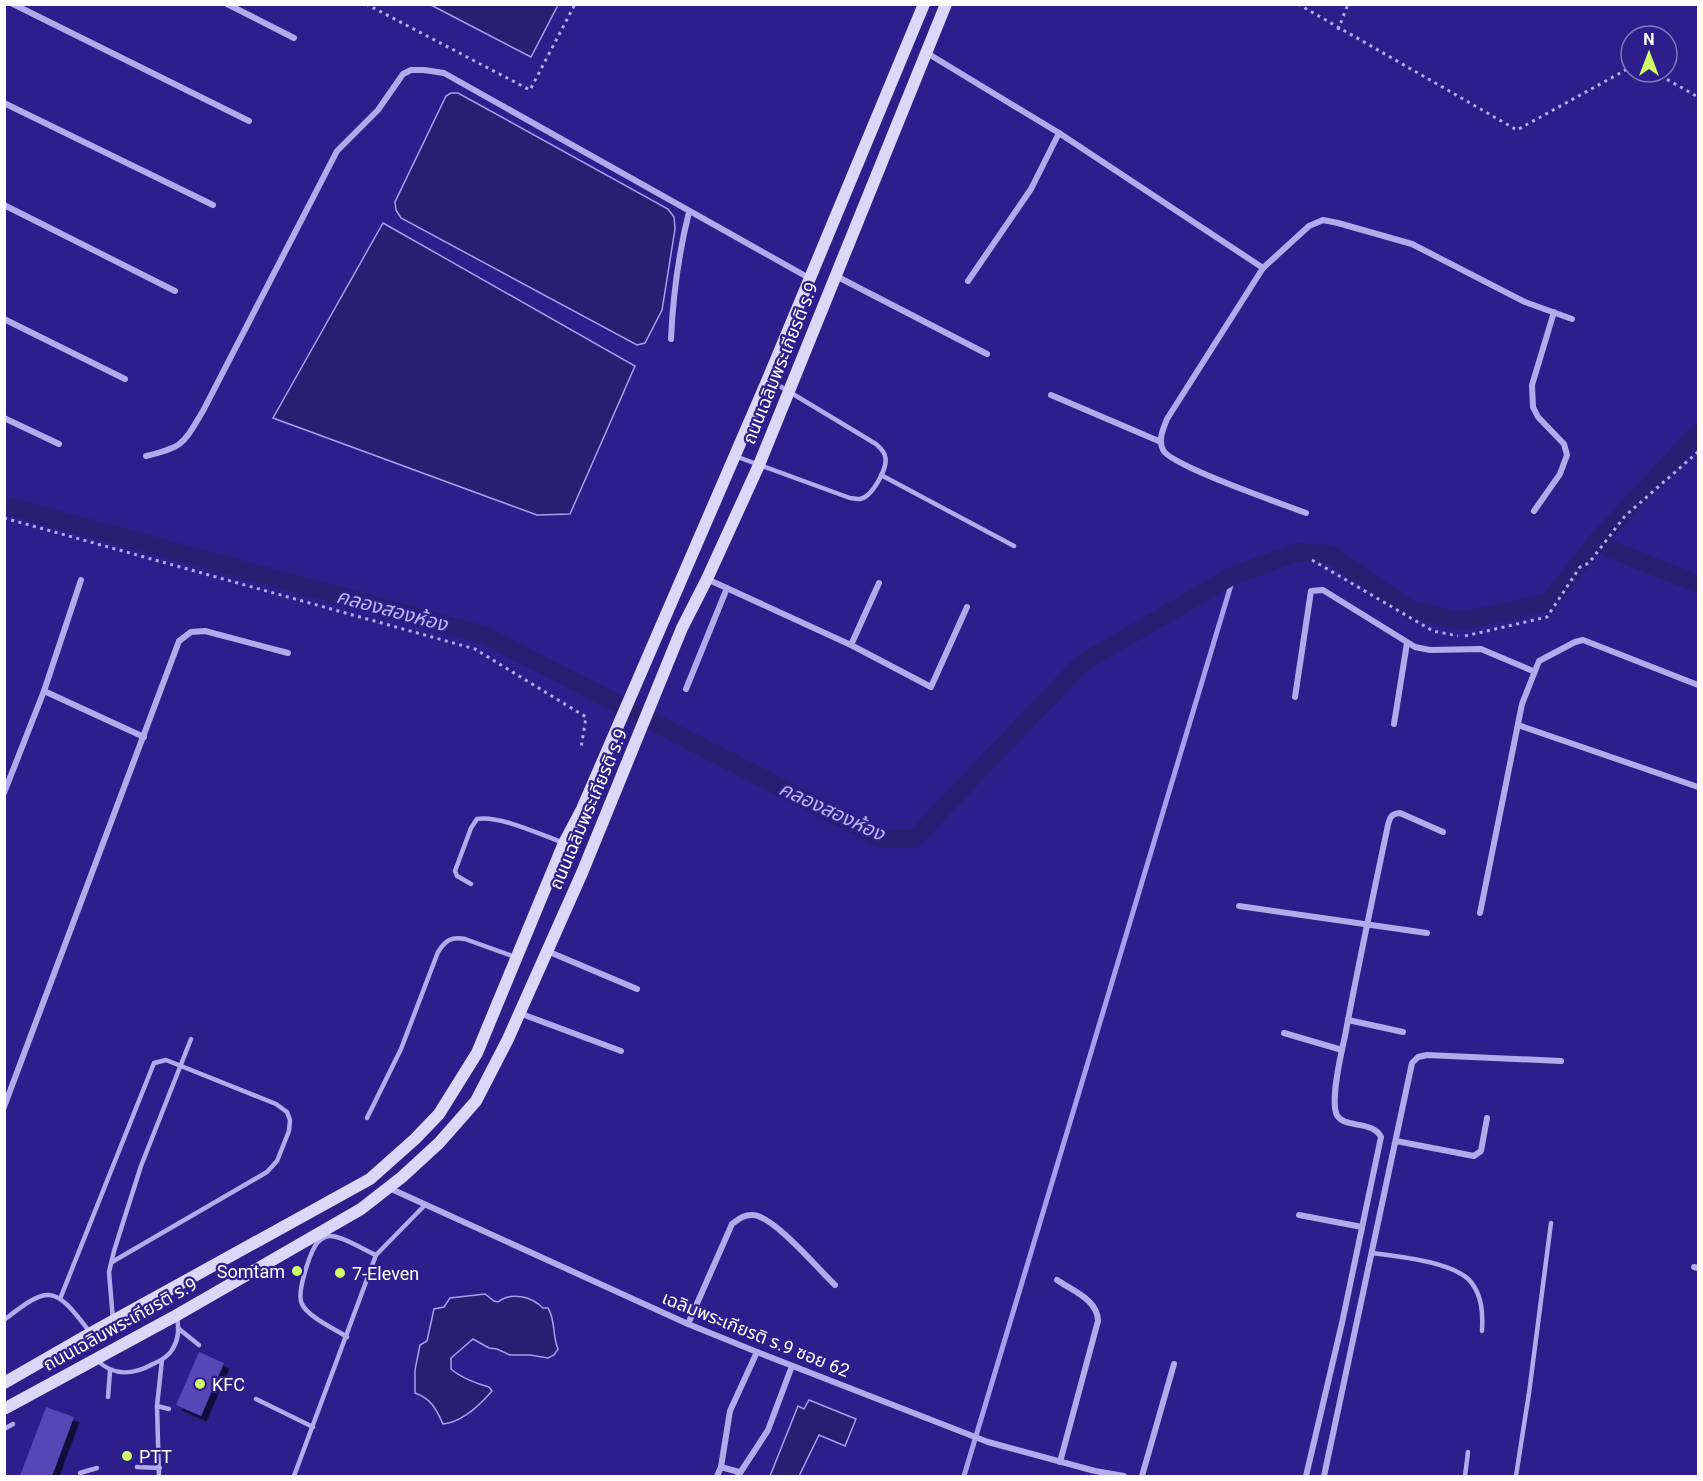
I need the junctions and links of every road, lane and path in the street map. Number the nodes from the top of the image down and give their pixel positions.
1 (13, 4) edge
2 (227, 4) edge
3 (366, 4) edge
4 (575, 4) edge
5 (924, 4) edge
6 (946, 4) edge
7 (1298, 4) edge
8 (1348, 4) edge
9 (1338, 30) junction
10 (294, 38) dead end
11 (926, 53) junction
12 (1619, 74) edge
13 (1674, 84) edge
14 (1698, 98) edge
15 (4, 103) edge
16 (249, 122) dead end
17 (1059, 133) junction
18 (4, 205) edge
19 (213, 205) dead end
20 (689, 212) junction
21 (1263, 268) junction
22 (835, 276) junction
23 (809, 278) junction
24 (968, 281) dead end
25 (175, 291) dead end
26 (1554, 312) junction
27 (4, 319) edge
28 (1572, 319) dead end
29 (671, 339) dead end
30 (987, 354) dead end
31 (125, 380) dead end
32 (768, 380) junction
33 (788, 391) junction
34 (1051, 395) dead end
35 (4, 418) edge
36 (1161, 442) junction
37 (59, 444) dead end
38 (1698, 452) edge
39 (146, 456) dead end
40 (735, 456) junction
41 (759, 465) junction
42 (881, 475) junction
43 (1534, 511) dead end
44 (1306, 513) dead end
45 (4, 518) edge
46 (1014, 546) dead end
47 (1312, 560) dead end
48 (707, 579) junction
49 (81, 580) dead end
50 (879, 583) dead end
51 (727, 588) junction
52 (967, 607) dead end
53 (1407, 643) junction
54 (851, 645) junction
55 (288, 653) dead end
56 (1533, 671) junction
57 (1698, 685) edge
58 (686, 689) dead end
59 (44, 691) junction
60 (1295, 697) dead end
61 (1394, 724) dead end
62 (1518, 725) junction
63 (144, 737) junction
64 (581, 748) dead end
65 (1698, 787) edge
66 (4, 793) edge
67 (1443, 832) dead end
68 (564, 843) junction
69 (471, 884) dead end
70 (1239, 906) dead end
71 (1480, 913) dead end
72 (1368, 924) junction
73 (1427, 933) dead end
74 (546, 951) junction
75 (517, 958) junction
76 (637, 989) dead end
77 (518, 1013) junction
78 (1348, 1020) junction
79 (1403, 1032) dead end
80 (1284, 1033) dead end
81 (191, 1039) dead end
82 (1342, 1050) junction
83 (621, 1051) dead end
84 (1561, 1061) dead end
85 (180, 1066) junction
86 (4, 1107) edge
87 (367, 1118) dead end
88 (1487, 1118) dead end
89 (1396, 1141) junction
90 (370, 1179) junction
91 (389, 1188) junction
92 (424, 1206) junction
93 (1299, 1215) dead end
94 (1551, 1223) dead end
95 (1362, 1227) junction
96 (1372, 1253) junction
97 (376, 1255) junction
98 (112, 1262) junction
99 (1057, 1280) dead end
100 (835, 1285) dead end
101 (60, 1299) junction
102 (177, 1315) junction
103 (4, 1320) edge
104 (113, 1323) junction
105 (688, 1324) junction
106 (178, 1329) junction
107 (1482, 1331) dead end
108 (91, 1334) junction
109 (347, 1337) junction
110 (199, 1346) dead end
111 (757, 1352) junction
112 (95, 1359) junction
113 (162, 1360) junction
114 (1174, 1364) dead end
115 (792, 1366) junction
116 (110, 1371) junction
117 (4, 1383) edge
118 (108, 1397) dead end
119 (256, 1399) dead end
120 (157, 1407) junction
121 (4, 1409) edge
122 (169, 1409) dead end
123 (13, 1424) dead end
124 (313, 1427) junction
125 (4, 1429) edge
126 (1468, 1452) dead end
127 (1060, 1462) junction
128 (137, 1467) dead end
129 (721, 1467) junction
130 (97, 1468) dead end
131 (160, 1468) junction
132 (80, 1473) dead end
133 (739, 1474) edge
134 (1094, 1474) edge
135 (1111, 1475) edge
136 (159, 1476) edge
137 (294, 1476) edge
138 (717, 1476) edge
139 (1124, 1476) edge
140 (1142, 1476) edge
141 (1306, 1476) edge
142 (1323, 1476) edge
143 (1465, 1476) edge
144 (1516, 1476) edge

1 - 16 street
2 - 10 street
3 - 4 path
5 - 23 main road, ถนนเฉลิมพระเกียรติ ร.9
6 - 11 main road, ถนนเฉลิมพระเกียรติ ร.9
7 - 9 path
8 - 9 path
9 - 12 path
11 - 17 street
11 - 22 main road, ถนนเฉลิมพระเกียรติ ร.9
13 - 14 path
15 - 19 street
17 - 21 street
17 - 24 street
18 - 25 street
20 - 23 street
20 - 29 street
20 - 39 street
21 - 26 street
21 - 36 street
22 - 30 street
22 - 33 main road, ถนนเฉลิมพระเกียรติ ร.9
23 - 32 main road, ถนนเฉลิมพระเกียรติ ร.9
26 - 28 street
26 - 43 street
27 - 31 street
32 - 33 lane
32 - 40 main road, ถนนเฉลิมพระเกียรติ ร.9
33 - 41 main road, ถนนเฉลิมพระเกียรติ ร.9
33 - 42 lane
34 - 36 street
35 - 37 street
36 - 44 street
38 - 47 path
40 - 41 lane
40 - 68 main road, ถนนเฉลิมพระเกียรติ ร.9
41 - 42 lane
41 - 48 main road, ถนนเฉลิมพระเกียรติ ร.9
42 - 46 lane
45 - 64 path
48 - 51 street
48 - 74 main road, ถนนเฉลิมพระเกียรติ ร.9
49 - 59 street
50 - 54 street
51 - 54 street
51 - 58 street
52 - 54 street
53 - 56 street
53 - 60 street
53 - 61 street
55 - 63 street
56 - 57 street
56 - 62 street
59 - 63 street
59 - 66 street
62 - 65 street
62 - 71 street
63 - 86 street
67 - 72 street
68 - 69 lane
68 - 75 main road, ถนนเฉลิมพระเกียรติ ร.9
70 - 72 street
72 - 73 street
72 - 78 street
74 - 76 street
74 - 77 main road, ถนนเฉลิมพระเกียรติ ร.9
75 - 87 lane
75 - 90 main road, ถนนเฉลิมพระเกียรติ ร.9
77 - 83 street
77 - 91 main road, ถนนเฉลิมพระเกียรติ ร.9
78 - 79 street
78 - 82 street
80 - 82 street
81 - 85 lane
82 - 95 street
84 - 89 street
85 - 98 lane
85 - 98 lane
85 - 101 lane
88 - 89 street
89 - 96 street
90 - 91 main road
90 - 104 main road, ถนนเฉลิมพระเกียรติ ร.9
91 - 92 street, เฉลิมพระเกียรติ ร.9 ซอย 62
91 - 102 main road, ถนนเฉลิมพระเกียรติ ร.9
92 - 97 lane
92 - 105 street, เฉลิมพระเกียรติ ร.9 ซอย 62
93 - 95 street
94 - 144 lane
95 - 141 street
96 - 107 lane
96 - 142 street
97 - 109 lane
97 - 109 lane
98 - 104 lane
99 - 127 street
100 - 105 street
101 - 103 lane
101 - 108 lane
102 - 106 lane
102 - 112 main road, ถนนเฉลิมพระเกียรติ ร.9
104 - 108 main road, ถนนเฉลิมพระเกียรติ ร.9
105 - 111 street, เฉลิมพระเกียรติ ร.9 ซอย 62
106 - 110 lane
106 - 113 lane
108 - 117 main road, ถนนเฉลิมพระเกียรติ ร.9
109 - 124 lane
111 - 115 street, เฉลิมพระเกียรติ ร.9 ซอย 62
111 - 129 street
112 - 116 lane
112 - 121 main road, ถนนเฉลิมพระเกียรติ ร.9
113 - 116 lane
113 - 120 lane
114 - 140 street
115 - 127 street, เฉลิมพระเกียรติ ร.9 ซอย 62
115 - 133 street
116 - 118 lane
119 - 124 lane
120 - 122 lane
120 - 131 lane
123 - 125 lane
124 - 137 lane
126 - 143 lane
127 - 134 street, เฉลิมพระเกียรติ ร.9 ซอย 62
128 - 131 lane
129 - 133 street
129 - 138 street
130 - 132 lane
131 - 136 lane
134 - 135 street, เฉลิมพระเกียรติ ร.9 ซอย 62
135 - 139 street, เฉลิมพระเกียรติ ร.9 ซอย 62

